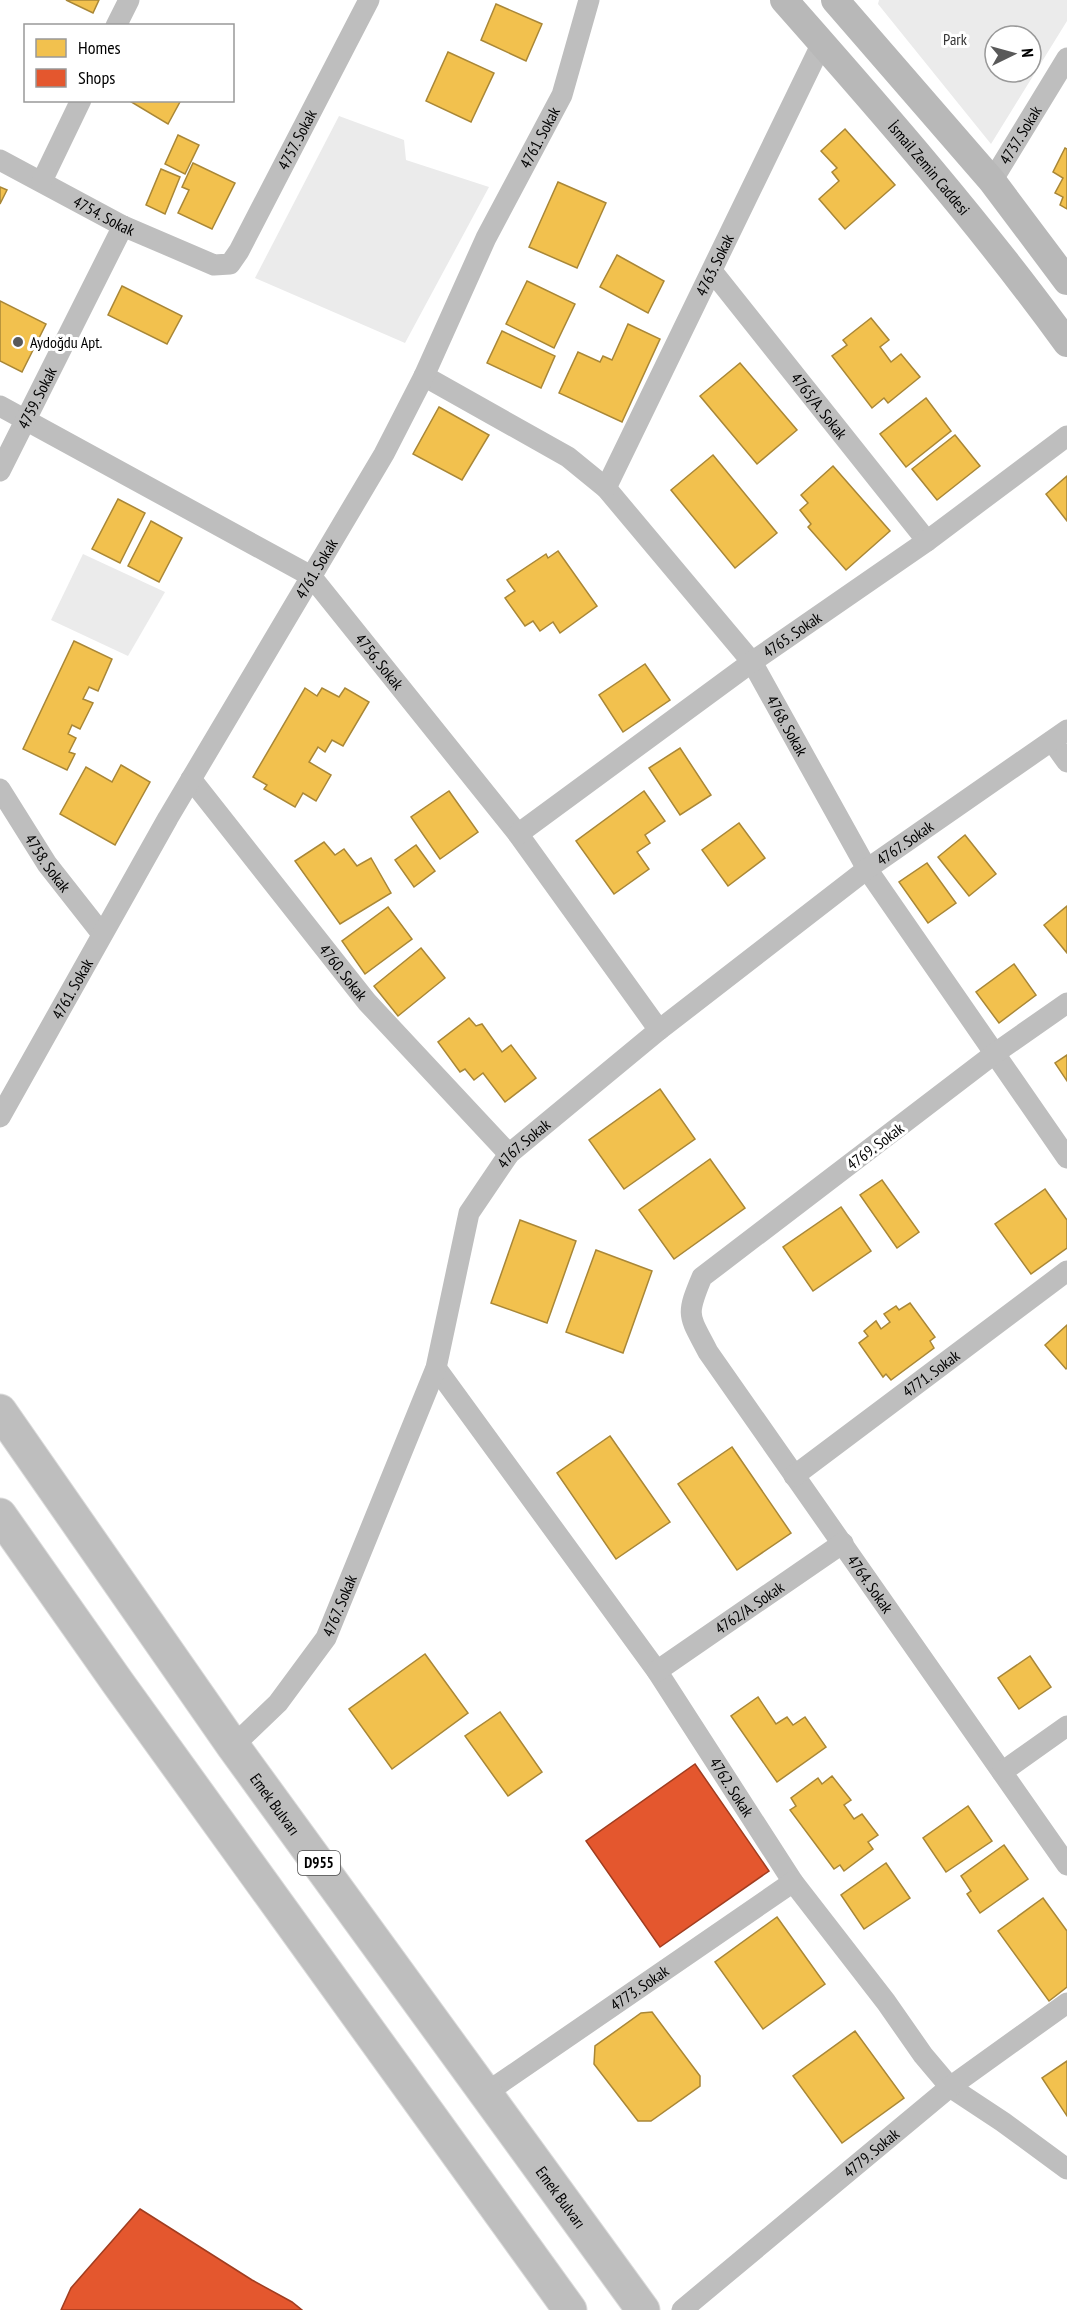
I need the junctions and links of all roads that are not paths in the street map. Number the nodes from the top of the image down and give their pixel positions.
1 (129, 0) edge
2 (369, 0) edge
3 (589, 0) edge
4 (784, 0) edge
5 (835, 0) edge
6 (117, 24) edge
7 (822, 43) junction
8 (1067, 58) edge
9 (80, 102) edge
10 (0, 160) edge
11 (42, 181) junction
12 (992, 181) junction
13 (123, 226) junction
14 (214, 265) joint
15 (712, 271) junction
16 (1067, 282) edge
17 (1067, 343) edge
18 (424, 376) junction
19 (0, 406) edge
20 (27, 420) junction
21 (1067, 436) edge
22 (0, 471) edge
23 (606, 488) junction
24 (927, 541) junction
25 (311, 576) junction
26 (752, 662) junction
27 (1060, 735) edge
28 (1067, 762) edge
29 (191, 779) junction
30 (0, 789) edge
31 (518, 834) junction
32 (867, 869) junction
33 (102, 934) junction
34 (1067, 1003) edge
35 (659, 1030) junction
36 (994, 1054) junction
37 (0, 1117) edge
38 (509, 1154) junction
39 (1067, 1158) edge
40 (1067, 1271) edge
41 (693, 1298) joint
42 (436, 1368) junction
43 (0, 1411) edge
44 (795, 1476) junction
45 (0, 1515) edge
46 (843, 1543) junction
47 (657, 1671) junction
48 (1067, 1726) edge
49 (233, 1746) junction
50 (1002, 1772) junction
51 (1067, 1865) edge
52 (793, 1882) junction
53 (1067, 2003) edge
54 (951, 2087) junction
55 (486, 2093) junction
56 (1067, 2169) edge
57 (570, 2310) edge
58 (643, 2310) edge
59 (682, 2310) edge

1 - 6 street
2 - 14 street, 4757. Sokak
3 - 18 street, 4761. Sokak
4 - 7 main road, İsmail Zemin Caddesi
5 - 12 main road
7 - 15 street, 4763. Sokak
7 - 17 main road, İsmail Zemin Caddesi
8 - 12 street, 4737. Sokak
9 - 11 street
10 - 11 street, 4754. Sokak
11 - 13 street, 4754. Sokak
12 - 16 main road
13 - 14 street, 4754. Sokak
13 - 20 street, 4759. Sokak
15 - 23 street, 4763. Sokak
15 - 24 street, 4765/A. Sokak
18 - 23 street, 4768. Sokak
18 - 25 street, 4761. Sokak
19 - 20 street, 4756. Sokak
20 - 22 street, 4759. Sokak
20 - 25 street, 4756. Sokak
21 - 24 street, 4765. Sokak
23 - 26 street, 4768. Sokak
24 - 26 street, 4765. Sokak
25 - 29 street, 4761. Sokak
25 - 31 street, 4756. Sokak
26 - 31 street, 4765. Sokak
26 - 32 street, 4768. Sokak
27 - 28 street
27 - 32 street, 4767. Sokak
29 - 33 street, 4761. Sokak
29 - 38 street, 4760. Sokak
30 - 33 street, 4758. Sokak
31 - 35 street, 4756. Sokak
32 - 35 street, 4767. Sokak
32 - 36 street, 4768. Sokak
33 - 37 street, 4761. Sokak
34 - 36 street, 4769. Sokak
35 - 38 street, 4767. Sokak
36 - 39 street, 4768. Sokak
36 - 41 street, 4769. Sokak
38 - 42 street, 4767. Sokak
40 - 44 street, 4771. Sokak
41 - 44 street, 4764. Sokak
42 - 47 street, 4762. Sokak
42 - 49 street, 4767. Sokak
43 - 49 highway, Emek Bulvarı / D955
44 - 46 street, 4764. Sokak
45 - 57 highway
46 - 47 street, 4762/A. Sokak
46 - 50 street, 4764. Sokak
47 - 52 street, 4762. Sokak
48 - 50 street
49 - 55 highway, Emek Bulvarı / D955
50 - 51 street, 4764. Sokak
52 - 54 street, 4762. Sokak
52 - 55 street, 4773. Sokak
53 - 54 street, 4779. Sokak
54 - 56 street, 4762. Sokak
54 - 59 street, 4779. Sokak
55 - 58 highway, Emek Bulvarı / D955

